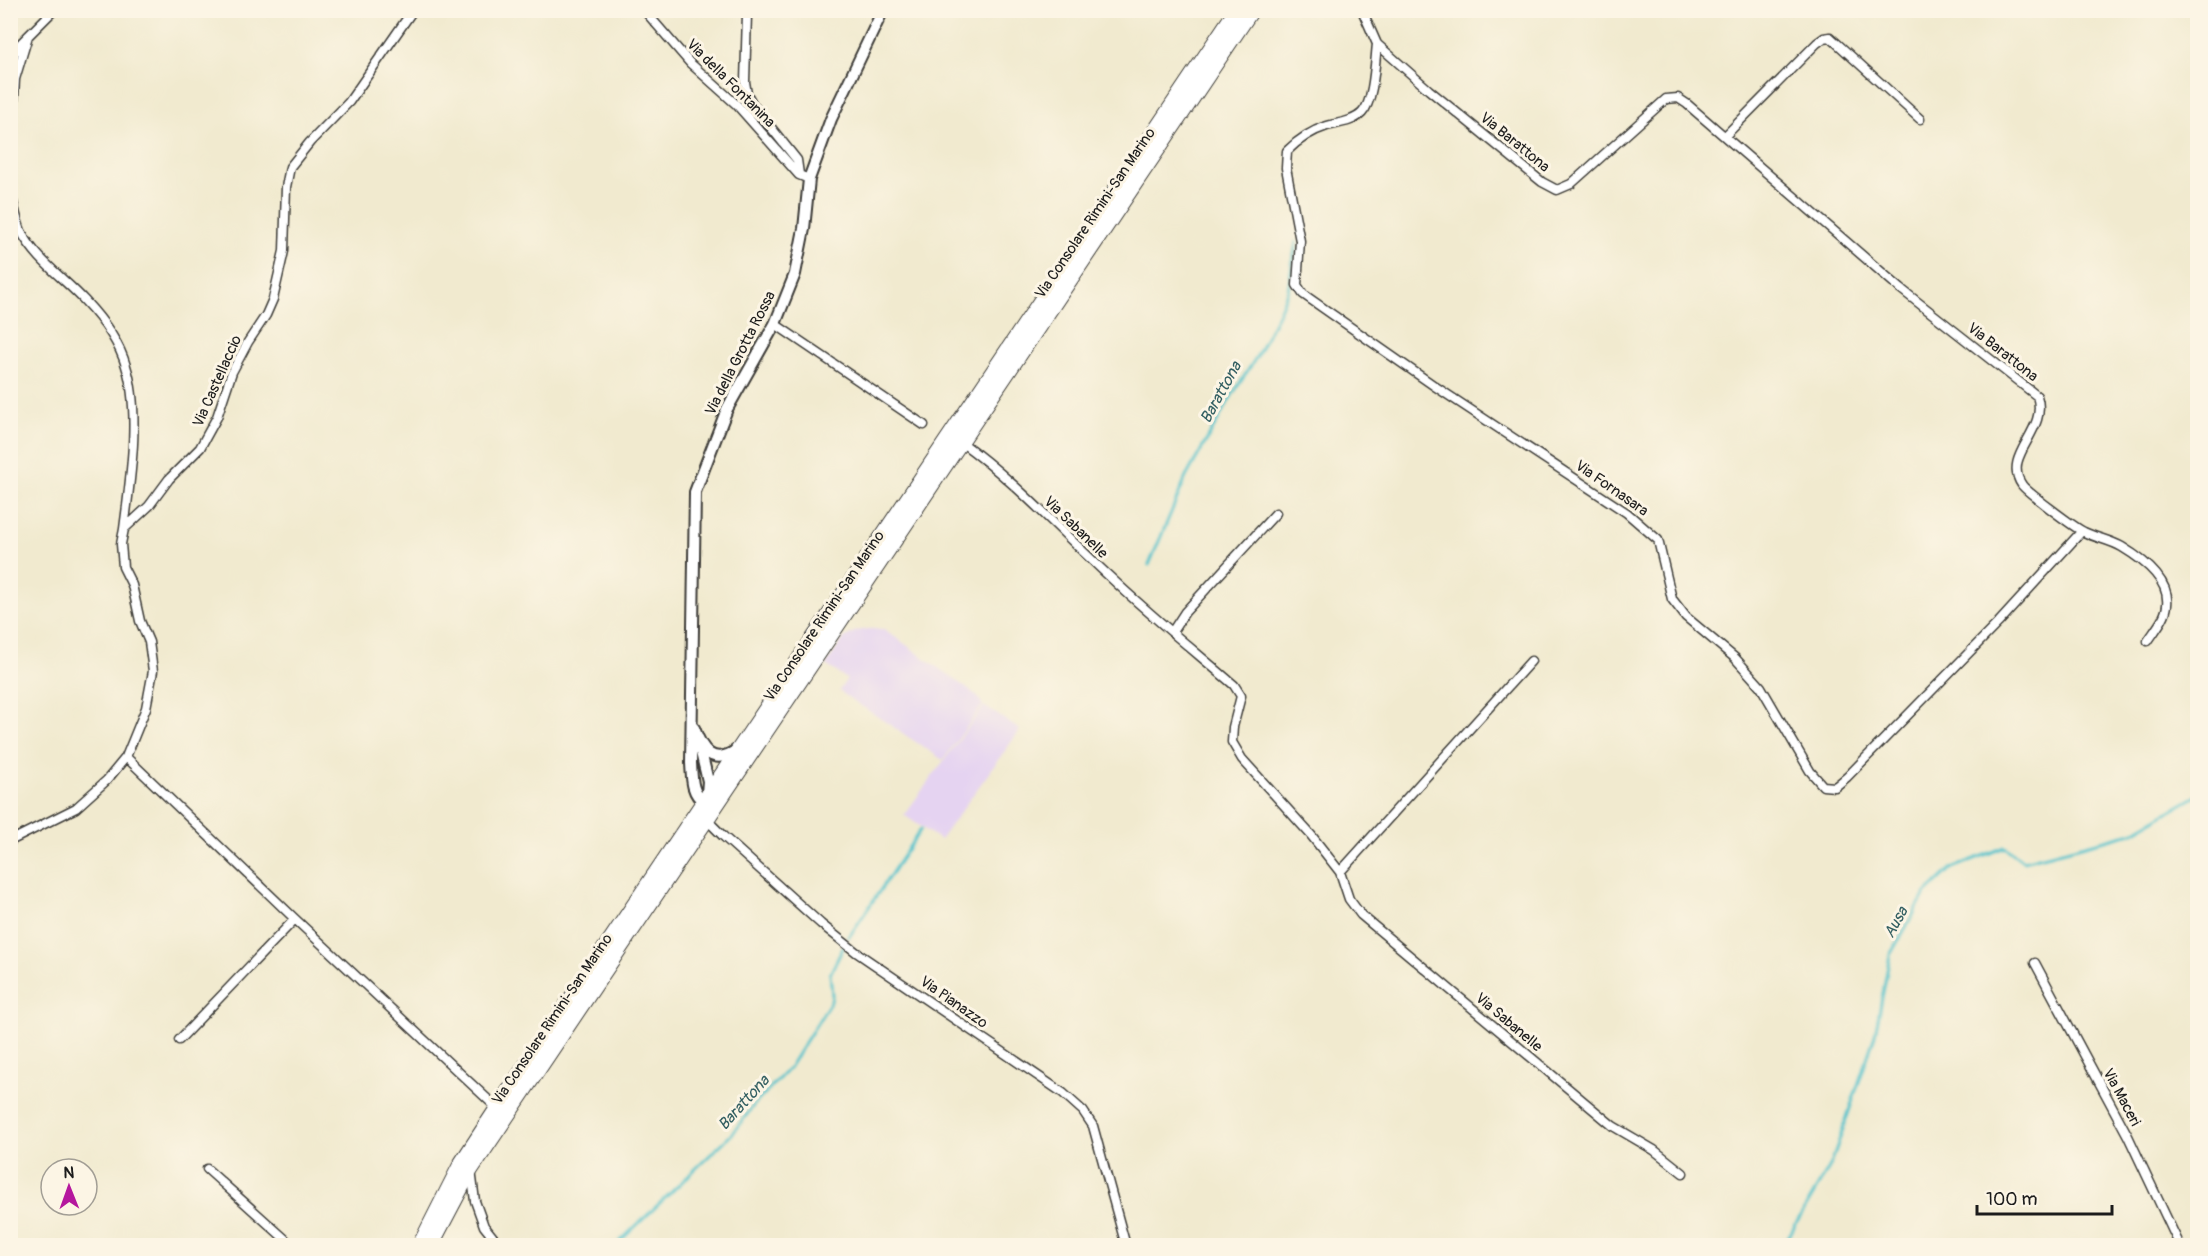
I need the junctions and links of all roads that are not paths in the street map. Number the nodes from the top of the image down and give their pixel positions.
1 (54, 10) edge
2 (413, 10) edge
3 (644, 10) edge
4 (883, 10) edge
5 (1236, 10) edge
6 (1252, 10) edge
7 (1362, 10) edge
8 (747, 14) dead end
9 (28, 36) junction
10 (1377, 44) junction
11 (10, 59) edge
12 (1920, 119) dead end
13 (1725, 136) junction
14 (10, 170) edge
15 (804, 177) junction
16 (10, 191) edge
17 (775, 324) junction
18 (924, 425) dead end
19 (961, 442) junction
20 (1276, 513) dead end
21 (124, 529) junction
22 (2082, 531) junction
23 (1172, 632) junction
24 (2148, 641) dead end
25 (1531, 661) dead end
26 (692, 722) junction
27 (700, 746) junction
28 (742, 746) junction
29 (126, 757) junction
30 (704, 802) junction
31 (708, 818) junction
32 (10, 841) edge
33 (1340, 872) junction
34 (295, 919) junction
35 (2035, 963) dead end
36 (179, 1040) dead end
37 (497, 1108) junction
38 (207, 1169) dead end
39 (471, 1170) junction
40 (1683, 1173) dead end
41 (289, 1245) edge
42 (418, 1245) edge
43 (431, 1245) edge
44 (500, 1245) edge
45 (1126, 1245) edge
46 (2180, 1245) edge

1 - 9 street
2 - 21 street, Via Castellaccio
3 - 15 street, Via della Fontanina
4 - 15 street, Via della Grotta Rossa
5 - 28 main road, Via Consolare Rimini-San Marino
6 - 19 main road, Via Consolare Rimini-San Marino
7 - 10 street, Via Barattona
8 - 15 street, Via della Fontanina
9 - 11 street
9 - 14 street
10 - 13 street, Via Barattona
10 - 22 street, Via Fornasara
12 - 13 street
13 - 22 street, Via Barattona
15 - 17 street, Via della Grotta Rossa
16 - 21 street
17 - 18 street
17 - 26 street, Via della Grotta Rossa
19 - 23 street, Via Sabanelle
19 - 31 main road, Via Consolare Rimini-San Marino
20 - 23 street
21 - 29 street
22 - 24 street, Via Barattona
23 - 33 street, Via Sabanelle
25 - 33 street
26 - 27 street, Via della Grotta Rossa
26 - 30 street, Via della Grotta Rossa
27 - 28 street
27 - 30 street, Via della Grotta Rossa
28 - 30 main road, Via Consolare Rimini-San Marino
29 - 32 street
29 - 34 street, Via Consolare Rimini-San Marino
30 - 31 street
30 - 37 main road, Via Consolare Rimini-San Marino
31 - 39 main road, Via Consolare Rimini-San Marino
31 - 45 street, Via Pianazzo
33 - 40 street, Via Sabanelle
34 - 36 street
34 - 37 street, Via Consolare Rimini-San Marino
35 - 46 street, Via Maceri
37 - 42 main road, Via Consolare Rimini-San Marino
38 - 41 street
39 - 43 main road, Via Consolare Rimini-San Marino
39 - 44 street

